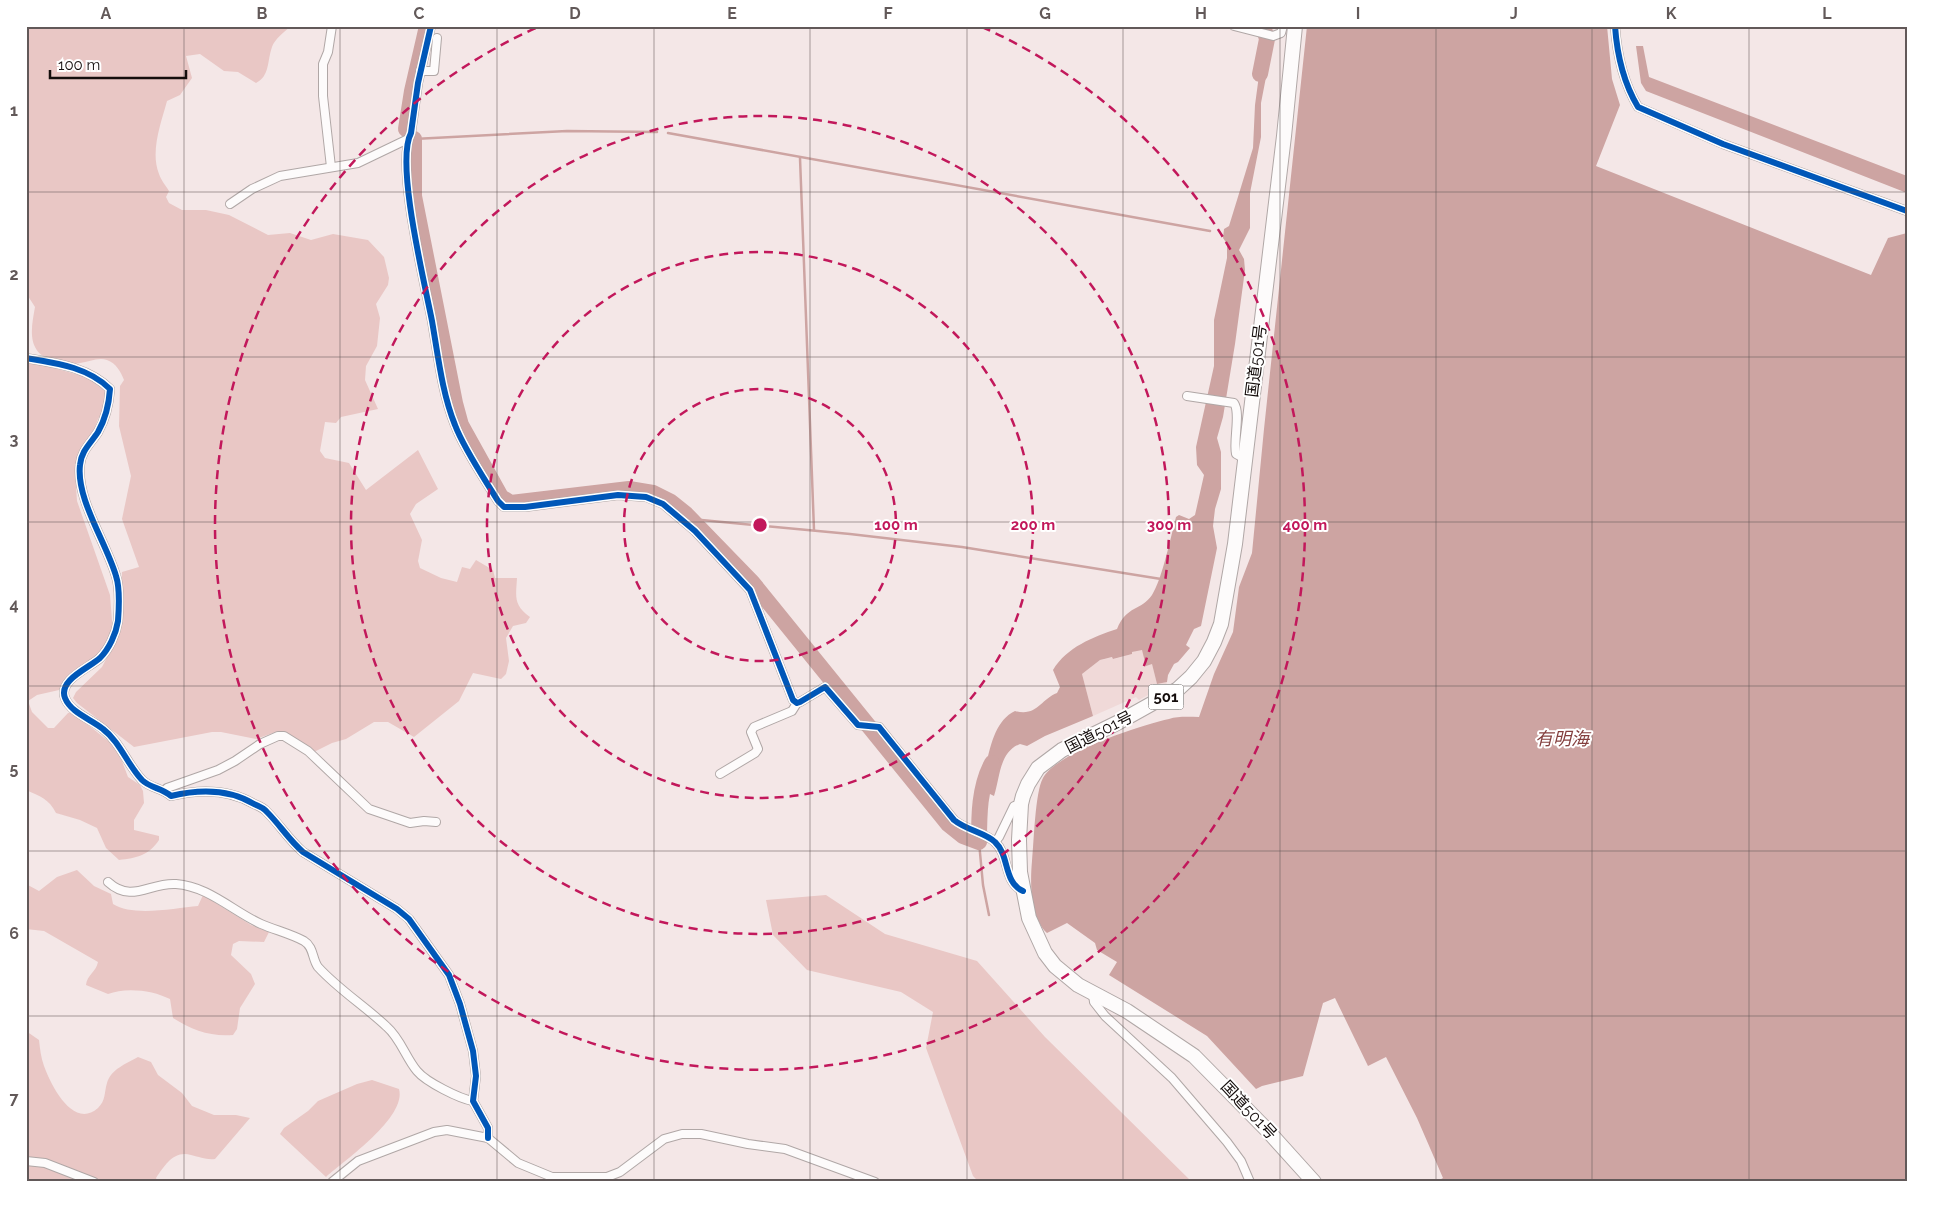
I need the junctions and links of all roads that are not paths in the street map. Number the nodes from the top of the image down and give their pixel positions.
1 (332, 26) edge
2 (431, 26) edge
3 (1234, 26) edge
4 (1283, 26) edge
5 (1295, 26) edge
6 (1615, 26) edge
7 (437, 38) dead end
8 (420, 70) junction
9 (408, 139) junction
10 (332, 167) junction
11 (230, 204) dead end
12 (1907, 211) edge
13 (26, 358) edge
14 (1186, 396) dead end
15 (1245, 459) junction
16 (797, 703) junction
17 (720, 774) dead end
18 (167, 792) junction
19 (1021, 804) junction
20 (436, 822) dead end
21 (992, 840) junction
22 (108, 882) dead end
23 (1024, 892) junction
24 (1093, 994) junction
25 (474, 1100) junction
26 (488, 1138) junction
27 (26, 1161) edge
28 (94, 1182) edge
29 (332, 1182) edge
30 (875, 1182) edge
31 (1250, 1182) edge
32 (1314, 1182) edge

1 - 10 street
2 - 8 street
3 - 4 street
5 - 15 highway, 国道501号 / 501
6 - 12 street
7 - 8 street
8 - 9 street
9 - 10 street
9 - 16 street
10 - 11 street
13 - 18 street
14 - 15 street
15 - 19 highway, 国道501号 / 501
16 - 17 street
16 - 21 street
18 - 20 street
18 - 25 street
19 - 21 street
19 - 23 highway, 国道501号 / 501
21 - 23 street
22 - 25 street
23 - 24 highway, 国道501号 / 501
24 - 31 street
24 - 32 highway, 国道501号 / 501
25 - 26 street
26 - 29 street
26 - 30 street
27 - 28 street

